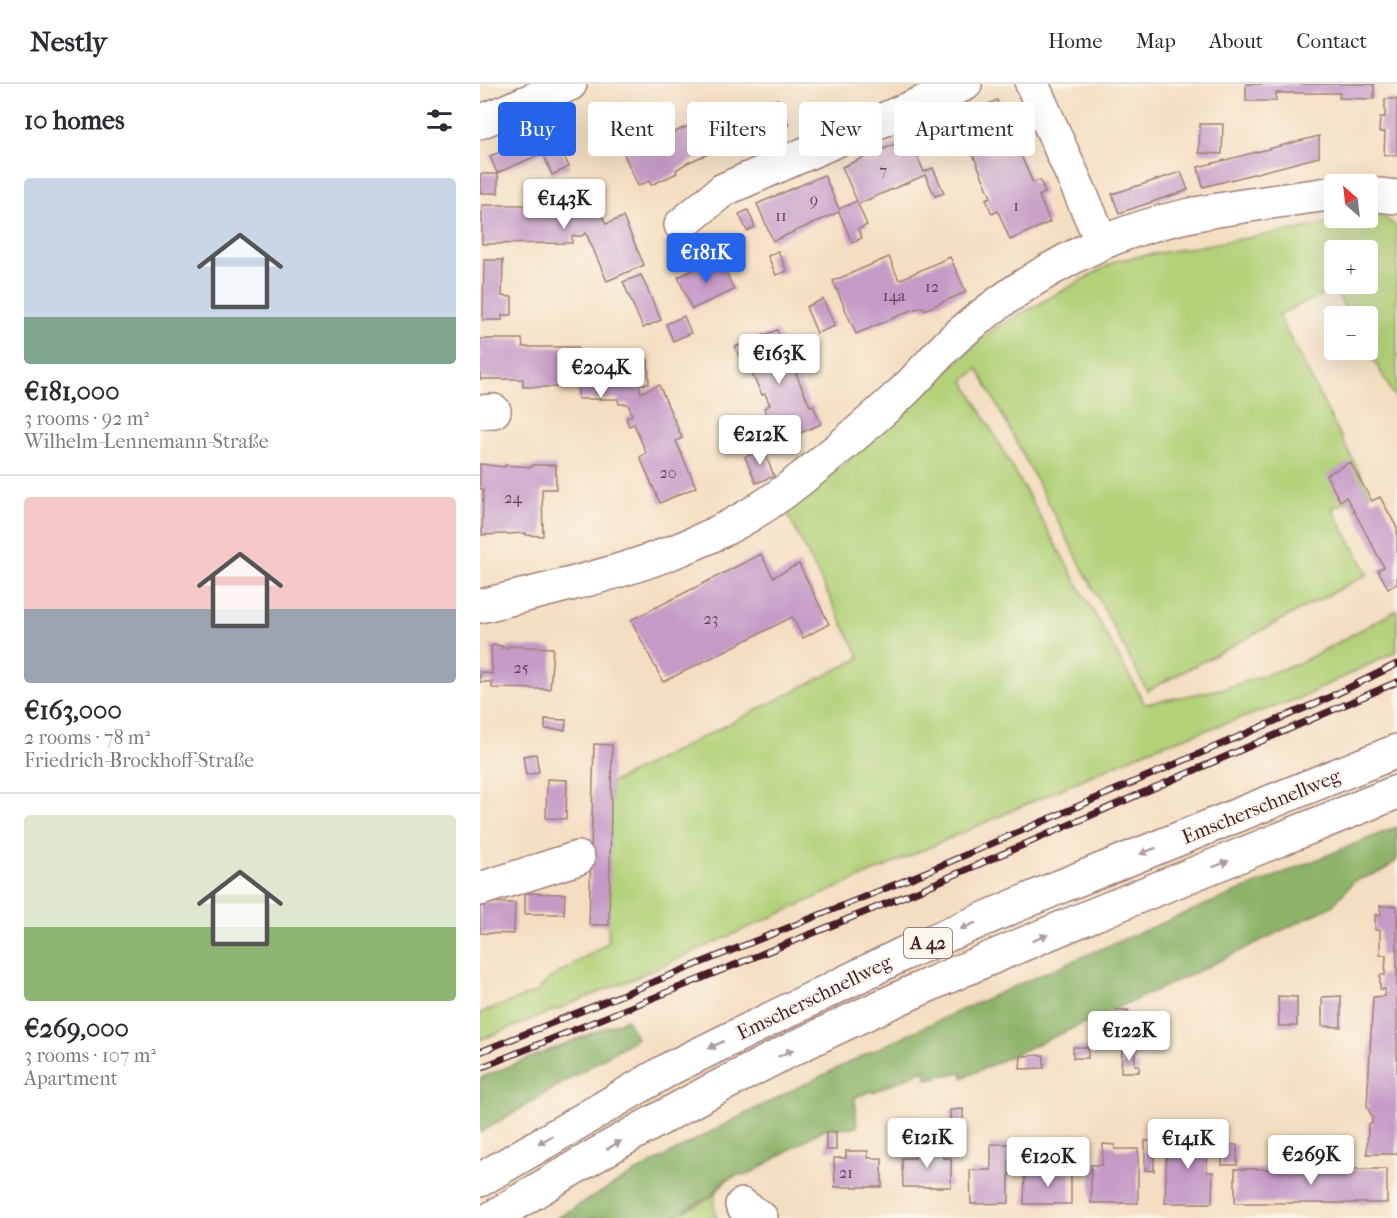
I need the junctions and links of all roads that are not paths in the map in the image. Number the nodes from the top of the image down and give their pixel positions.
1 (570, 84) edge
2 (966, 84) edge
3 (1032, 84) edge
4 (480, 122) edge
5 (1324, 195) edge
6 (1378, 195) edge
7 (1397, 197) edge
8 (681, 225) dead end
9 (1102, 242) junction
10 (480, 606) edge
11 (1397, 751) edge
12 (1397, 792) edge
13 (578, 858) dead end
14 (480, 888) edge
15 (480, 1180) edge
16 (492, 1218) edge

1 - 4 main road
2 - 8 main road
3 - 9 main road
5 - 9 main road
6 - 7 main road
9 - 10 main road
11 -> 15 main road, Emscherschnellweg / A 42
16 -> 12 main road, Emscherschnellweg / A 42
13 - 14 main road

